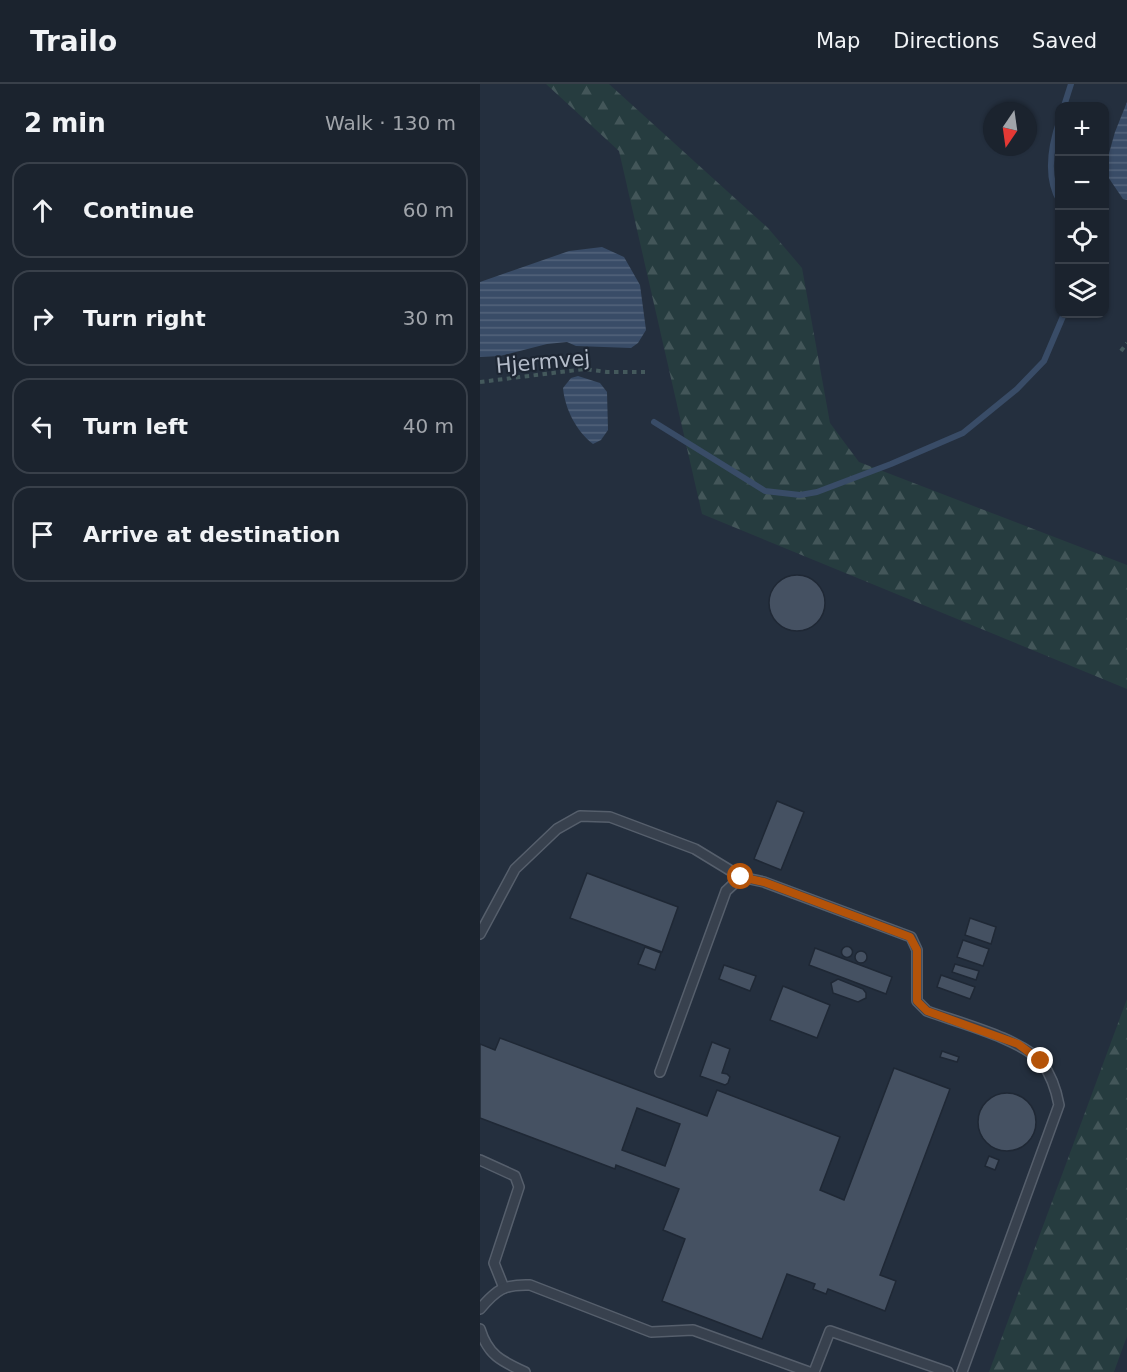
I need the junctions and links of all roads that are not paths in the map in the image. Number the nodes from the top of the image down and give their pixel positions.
1 (741, 877) junction
2 (480, 934) edge
3 (660, 1072) dead end
4 (480, 1160) edge
5 (504, 1288) junction
6 (480, 1310) edge
7 (480, 1329) edge
8 (525, 1372) edge
9 (809, 1372) edge
10 (814, 1372) edge
11 (948, 1372) edge
12 (962, 1372) edge

1 - 2 lane
1 - 3 lane
1 - 12 lane
4 - 5 lane
5 - 6 lane
5 - 9 lane
7 - 8 lane
10 - 11 lane

